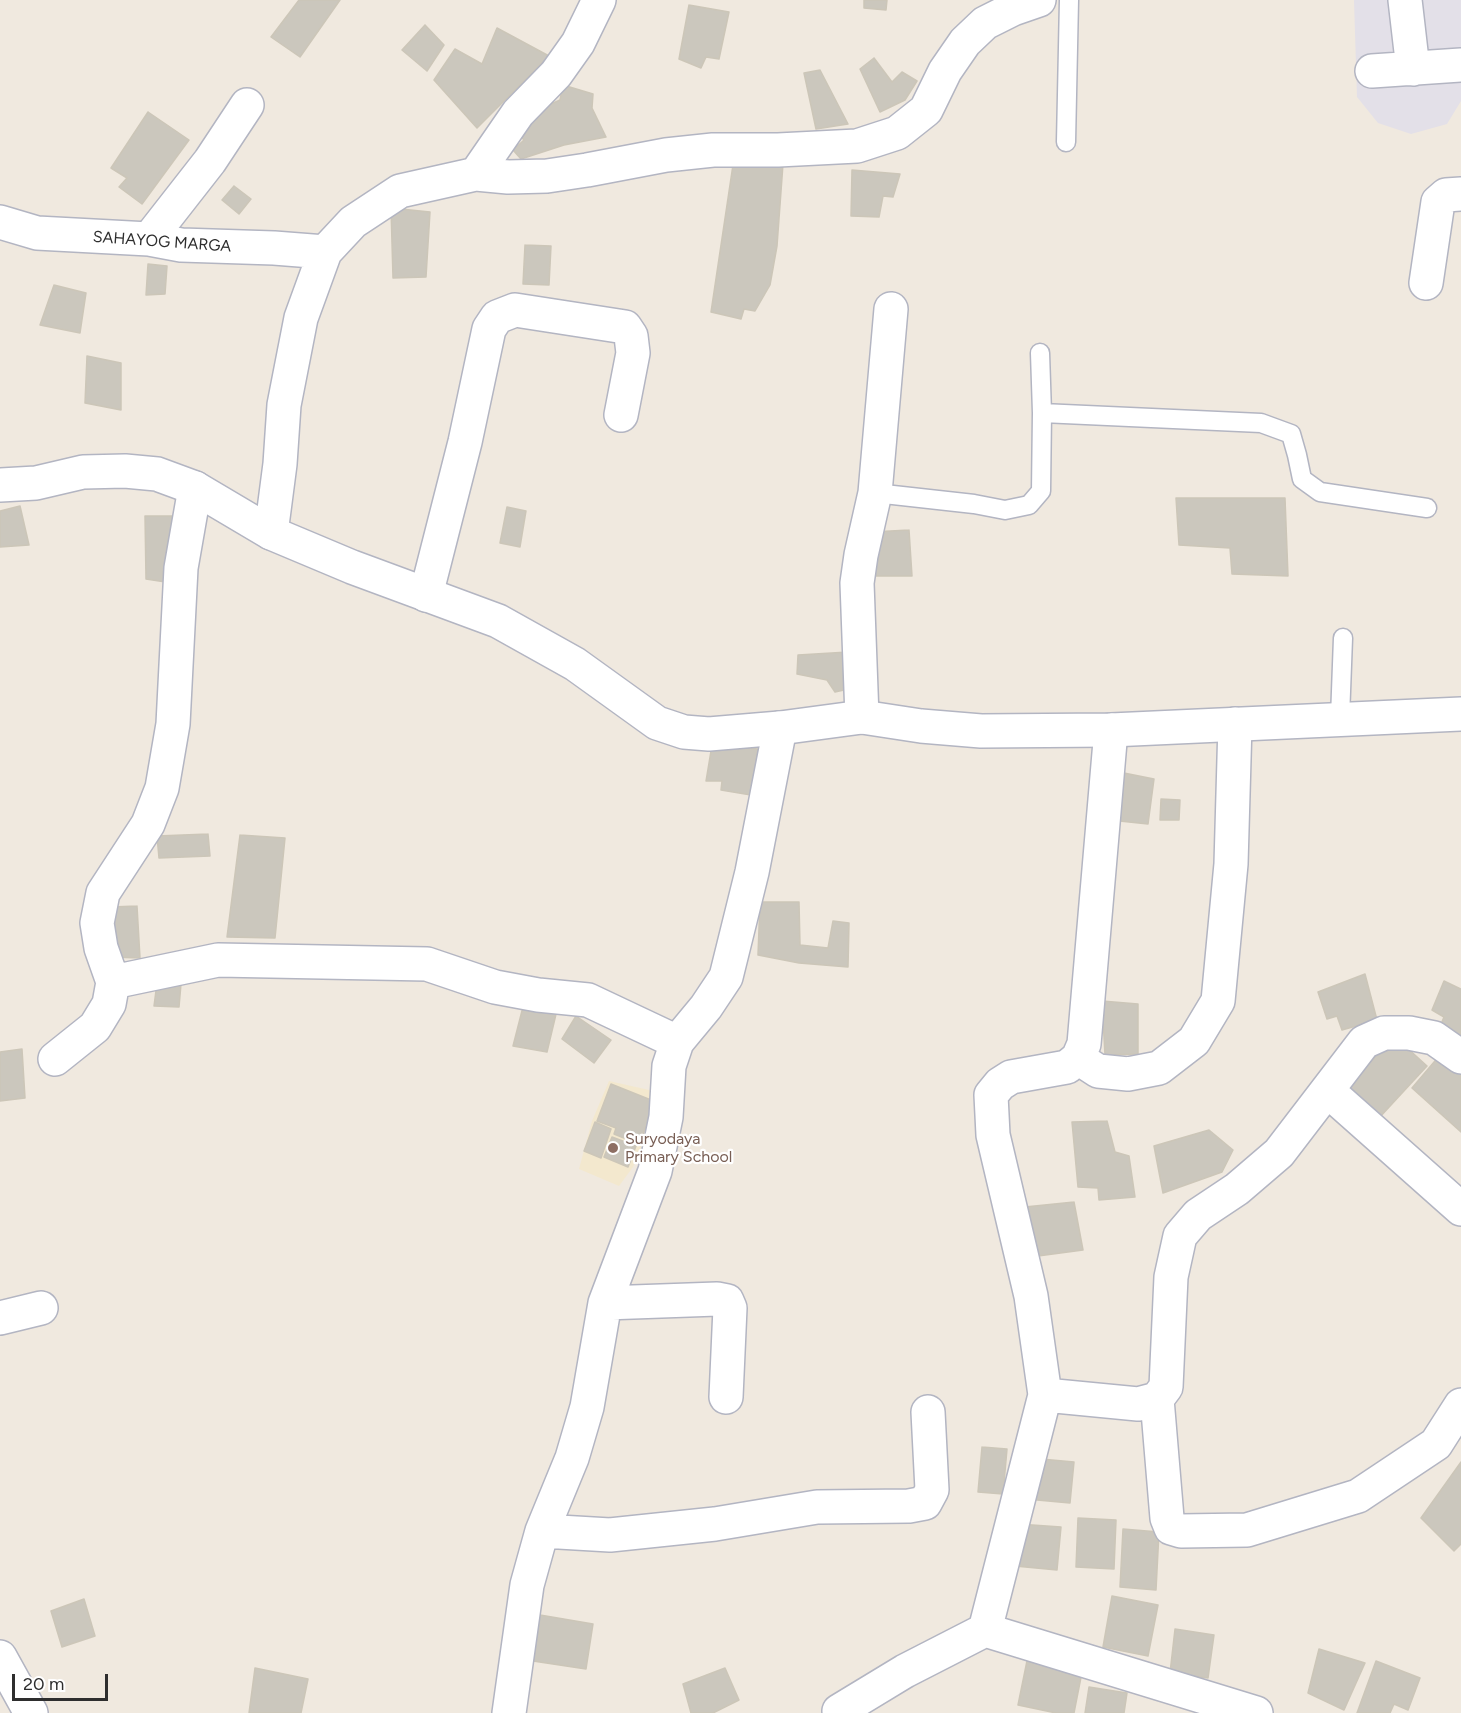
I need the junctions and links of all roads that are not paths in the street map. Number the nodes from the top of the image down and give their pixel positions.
1 (599, 0) edge
2 (1039, 0) edge
3 (1069, 0) edge
4 (1405, 0) edge
5 (1461, 65) edge
6 (1413, 69) junction
7 (1372, 71) dead end
8 (247, 105) dead end
9 (1066, 142) dead end
10 (476, 174) junction
11 (1461, 194) edge
12 (0, 222) edge
13 (149, 239) junction
14 (325, 252) junction
15 (1426, 283) dead end
16 (891, 309) dead end
17 (1040, 353) dead end
18 (1042, 413) junction
19 (621, 415) dead end
20 (0, 485) edge
21 (195, 488) junction
22 (875, 493) junction
23 (1426, 508) dead end
24 (271, 533) junction
25 (426, 595) junction
26 (1342, 638) dead end
27 (1461, 714) edge
28 (862, 717) junction
29 (1340, 718) junction
30 (1235, 723) junction
31 (780, 728) junction
32 (1112, 730) junction
33 (113, 982) junction
34 (676, 1042) junction
35 (1461, 1057) edge
36 (1078, 1058) junction
37 (55, 1059) dead end
38 (1328, 1091) junction
39 (1461, 1209) edge
40 (605, 1304) junction
41 (40, 1308) dead end
42 (0, 1318) edge
43 (1045, 1395) junction
44 (726, 1396) dead end
45 (1157, 1399) junction
46 (1461, 1406) edge
47 (928, 1412) dead end
48 (542, 1531) junction
49 (985, 1630) junction
50 (0, 1658) edge
51 (838, 1712) edge
52 (31, 1713) edge
53 (509, 1713) edge
54 (1256, 1713) edge

1 - 10 street
2 - 10 street
3 - 9 lane
4 - 6 street
5 - 6 street
6 - 7 street
8 - 13 street
10 - 14 street
11 - 15 street
12 - 13 street, SAHAYOG MARGA
13 - 14 street, SAHAYOG MARGA
14 - 24 street
16 - 22 street
17 - 18 lane
18 - 22 lane
18 - 23 lane
19 - 25 street
20 - 21 street
21 - 24 street
21 - 33 street
22 - 28 street
24 - 25 street
25 - 31 street
26 - 29 lane
27 - 29 street
28 - 31 street
28 - 32 street
29 - 30 street
30 - 32 street
30 - 36 street
31 - 34 street
32 - 36 street
33 - 34 street
33 - 37 street
34 - 40 street
35 - 38 street
36 - 43 street
38 - 39 street
38 - 45 street
40 - 44 street
40 - 48 street
41 - 42 street
43 - 45 street
43 - 49 street
45 - 46 street
47 - 48 street
48 - 53 street
49 - 51 street
49 - 54 street
50 - 52 street

